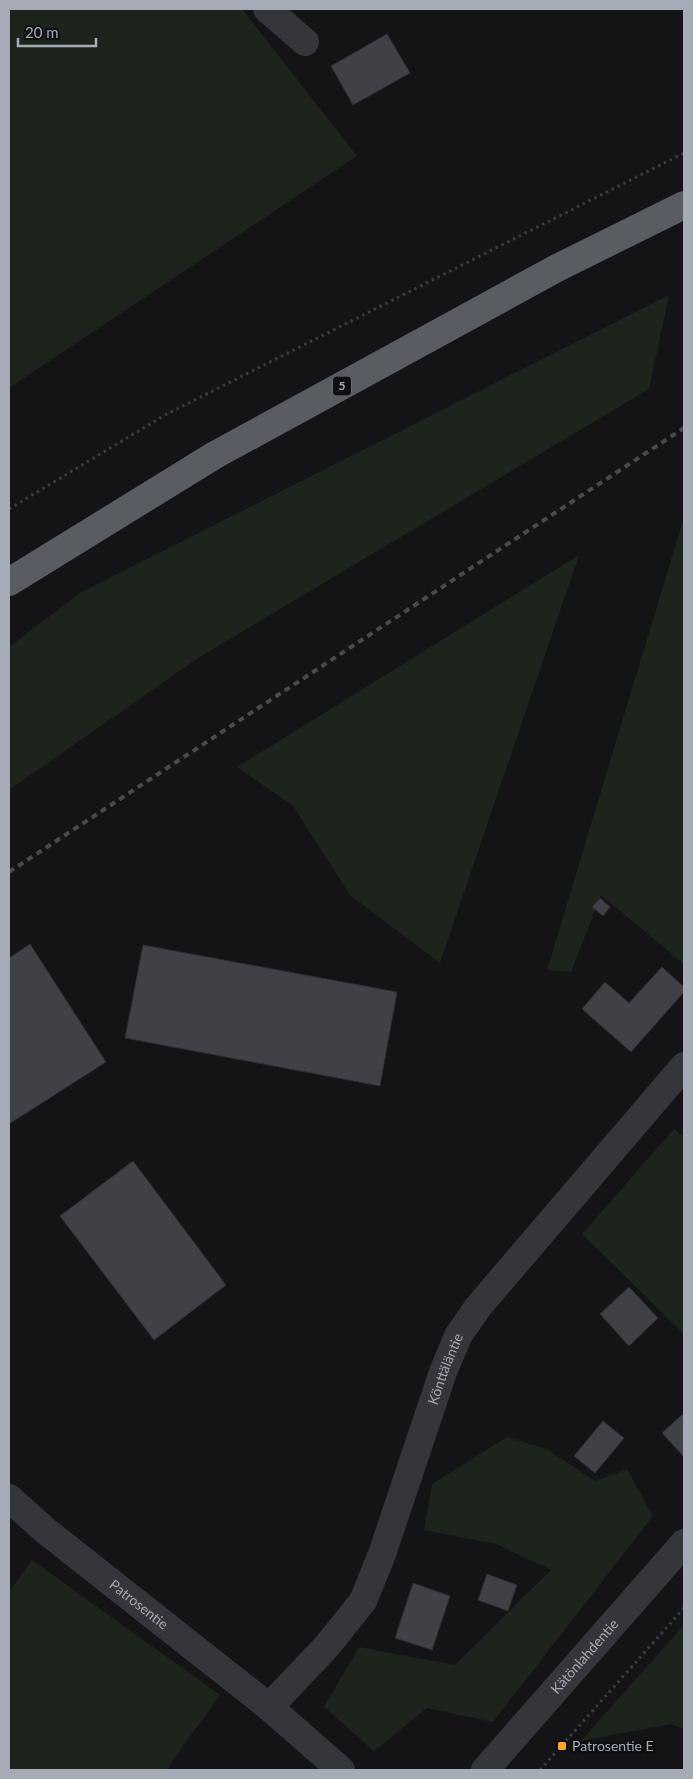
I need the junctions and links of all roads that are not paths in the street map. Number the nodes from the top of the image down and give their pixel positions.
1 (267, 9) edge
2 (305, 42) dead end
3 (684, 205) edge
4 (9, 582) edge
5 (684, 1066) edge
6 (9, 1498) edge
7 (684, 1543) edge
8 (270, 1707) junction
9 (341, 1770) edge
10 (485, 1770) edge

1 - 2 street
3 - 4 highway, 5
5 - 8 street, Könttäläntie
6 - 8 street, Patrosentie
7 - 10 street, Kätönlahdentie
8 - 9 street, Patrosentie

